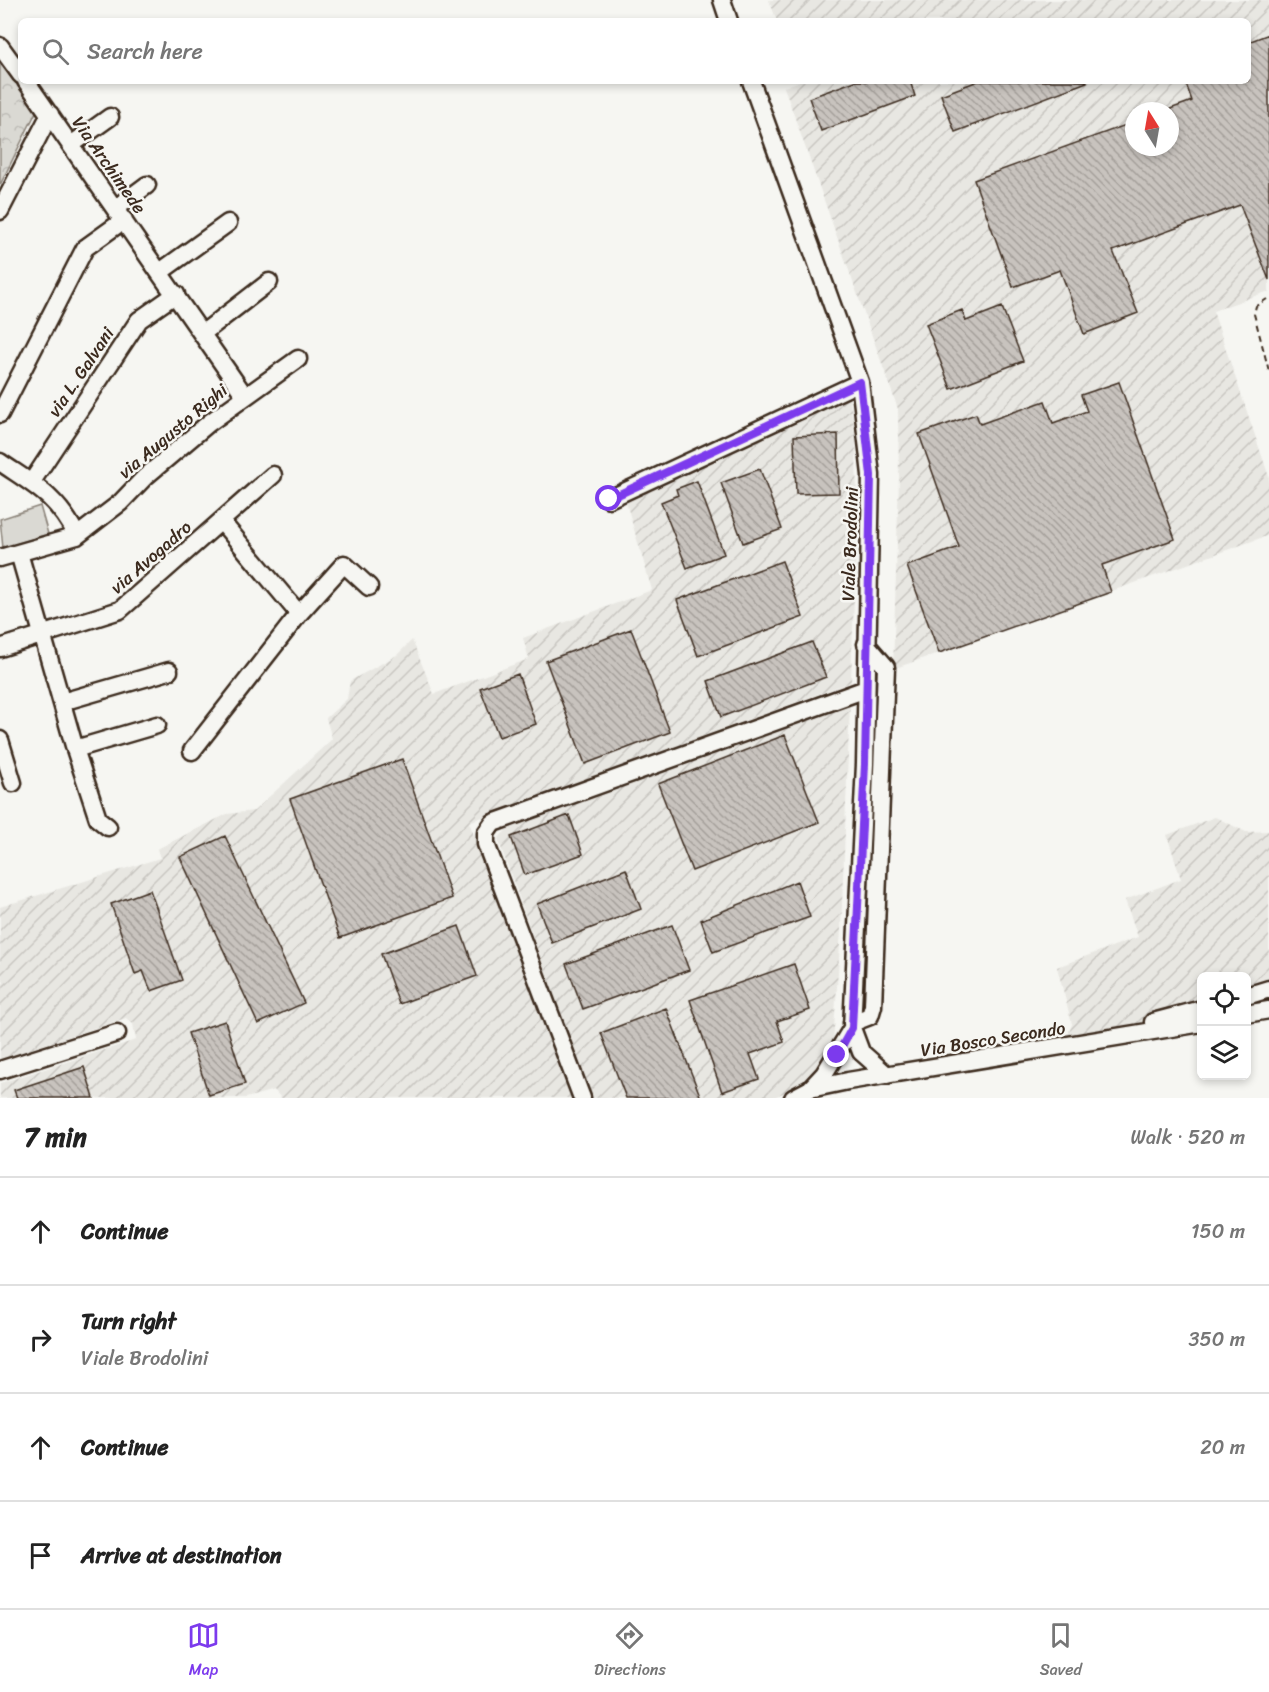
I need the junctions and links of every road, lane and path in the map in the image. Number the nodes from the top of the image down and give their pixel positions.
1 (722, 0) edge
2 (728, 18) edge
3 (0, 46) edge
4 (18, 71) edge
5 (28, 84) edge
6 (752, 84) edge
7 (50, 114) junction
8 (110, 117) dead end
9 (71, 145) junction
10 (147, 185) dead end
11 (0, 211) edge
12 (120, 214) junction
13 (228, 223) dead end
14 (160, 272) junction
15 (269, 282) dead end
16 (176, 294) junction
17 (1267, 299) dead end
18 (203, 333) junction
19 (298, 359) dead end
20 (1269, 371) edge
21 (860, 382) junction
22 (245, 396) junction
23 (0, 414) edge
24 (0, 462) edge
25 (273, 475) dead end
26 (31, 483) junction
27 (609, 499) dead end
28 (221, 520) junction
29 (77, 536) junction
30 (19, 553) junction
31 (0, 558) edge
32 (369, 587) dead end
33 (299, 614) junction
34 (42, 634) junction
35 (866, 644) junction
36 (0, 648) edge
37 (169, 671) dead end
38 (866, 689) junction
39 (62, 702) junction
40 (157, 725) dead end
41 (0, 740) edge
42 (75, 749) junction
43 (192, 751) dead end
44 (13, 783) dead end
45 (108, 827) dead end
46 (1269, 989) edge
47 (1251, 994) edge
48 (1197, 1010) edge
49 (1269, 1010) edge
50 (1251, 1013) edge
51 (1197, 1024) edge
52 (852, 1026) junction
53 (117, 1033) dead end
54 (1108, 1040) junction
55 (861, 1052) junction
56 (837, 1055) junction
57 (0, 1070) edge
58 (887, 1075) junction
59 (850, 1081) junction
60 (804, 1094) edge
61 (582, 1098) edge

1 - 2 street
3 - 4 street
5 - 7 street, Via Archimede
6 - 21 street, Viale Brodolini
7 - 9 street, Via Archimede
7 - 11 street
8 - 9 street
9 - 12 street, Via Archimede
10 - 12 street
12 - 14 street, Via Archimede
12 - 23 street
13 - 14 street
14 - 16 street, Via Archimede
15 - 18 street
16 - 18 street, Via Archimede
16 - 26 street, via L. Galvani
17 - 20 path
18 - 22 street, Via Archimede
19 - 22 street, via Augusto Righi
21 - 27 street
21 - 35 street, Viale Brodolini
22 - 29 street, via Augusto Righi
24 - 26 street
25 - 28 street, via Avogadro
26 - 29 street
28 - 33 street
28 - 34 street, via Avogadro
29 - 30 street
30 - 31 street
30 - 34 street
32 - 33 street
33 - 43 street
34 - 36 street, via Avogadro
34 - 39 street
35 - 38 street, Viale Brodolini
35 - 52 street
37 - 39 street
38 - 52 street, Viale Brodolini
38 - 61 street
39 - 42 street
40 - 42 street
41 - 44 street
42 - 45 street
46 - 47 street
48 - 54 street
49 - 50 street
51 - 54 street, Via Bosco Secondo
52 - 55 street
52 - 56 street
53 - 57 street
54 - 58 street, Via Bosco Secondo
55 - 58 street
55 - 59 street
56 - 59 street
56 - 60 street
58 - 59 street, Via Bosco Secondo
59 - 60 street, Via Bosco Secondo

